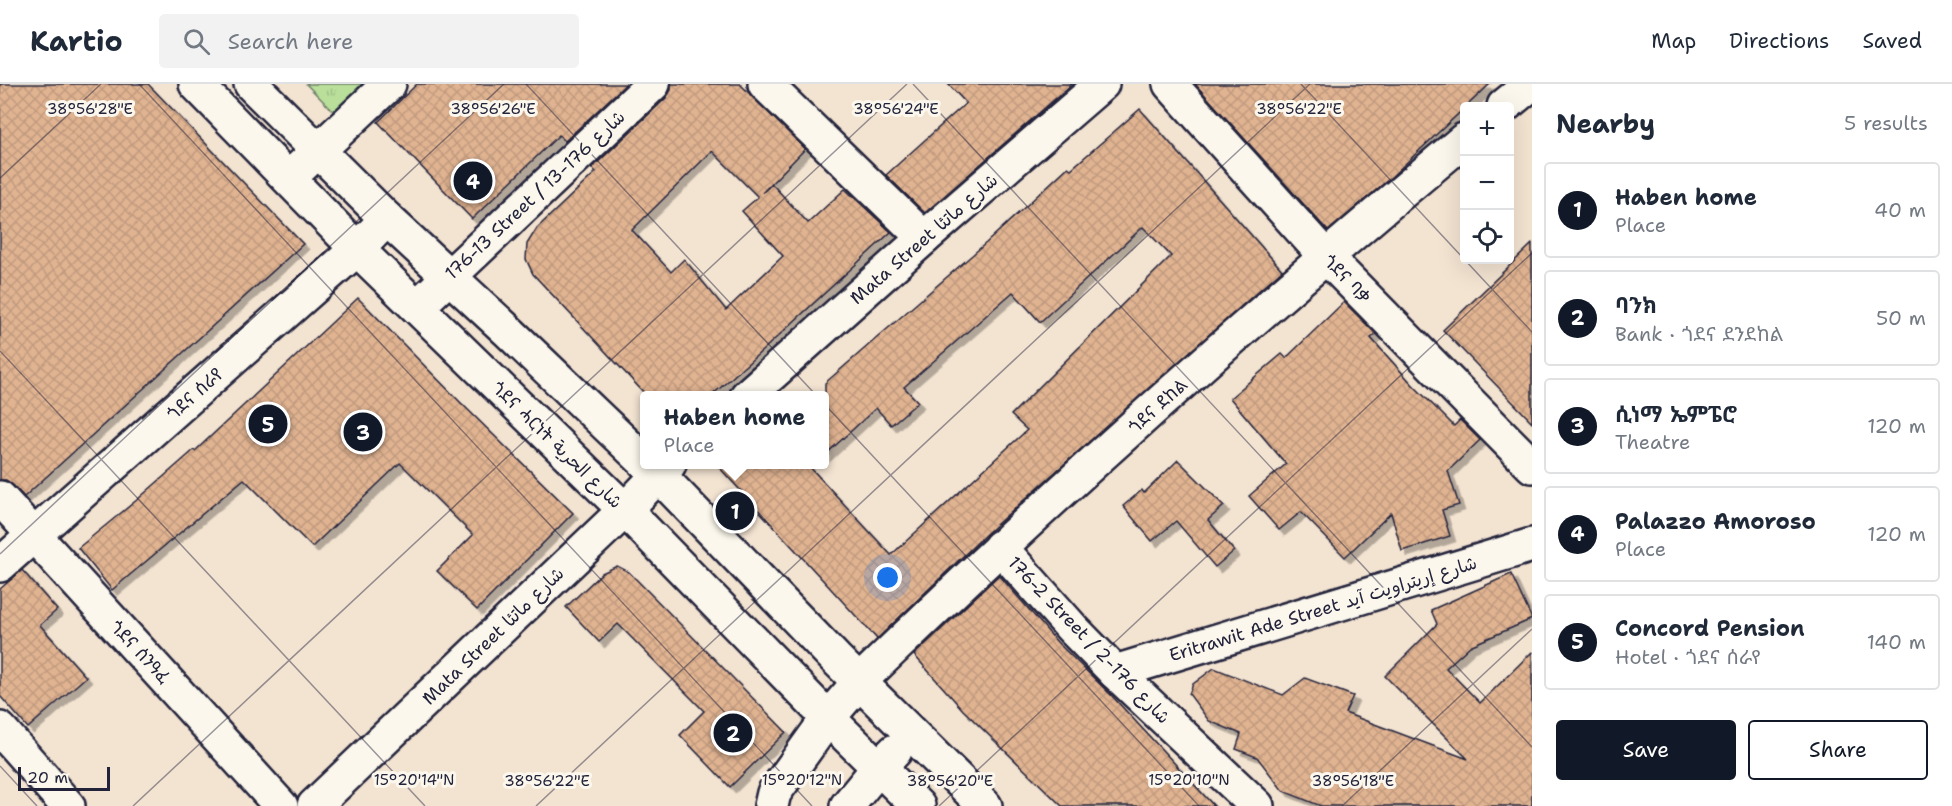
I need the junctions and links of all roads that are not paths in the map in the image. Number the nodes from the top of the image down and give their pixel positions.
1 (196, 84) edge
2 (251, 84) edge
3 (389, 84) edge
4 (654, 84) edge
5 (765, 84) edge
6 (1102, 84) edge
7 (1170, 84) edge
8 (1531, 84) edge
9 (1509, 102) edge
10 (1460, 143) edge
11 (319, 152) junction
12 (289, 178) junction
13 (387, 219) junction
14 (924, 238) junction
15 (357, 249) junction
16 (1325, 256) junction
17 (448, 277) junction
18 (417, 307) junction
19 (753, 391) edge
20 (640, 452) edge
21 (1532, 466) edge
22 (653, 469) edge
23 (658, 469) edge
24 (0, 498) edge
25 (625, 510) junction
26 (34, 537) junction
27 (1532, 545) edge
28 (1000, 547) junction
29 (0, 565) edge
30 (1115, 672) junction
31 (860, 681) junction
32 (828, 718) junction
33 (0, 729) edge
34 (913, 735) junction
35 (879, 766) junction
36 (768, 802) edge
37 (68, 806) edge
38 (281, 806) edge
39 (314, 806) edge
40 (847, 806) edge
41 (918, 806) edge
42 (985, 806) edge
43 (1257, 806) edge

1 - 12 street, ጎደና ሓርነት شارع الحرية
2 - 11 street
3 - 11 street
4 - 17 street, 176-13 Street / شارع 176-13
5 - 14 street
6 - 14 street, Mata Street شارع ماتئا
7 - 16 street, ጎደና ባቃ
8 - 9 street
10 - 16 street, ጎደና ደከል
11 - 12 street
11 - 13 street
12 - 15 street, ጎደና ሓርነት شارع الحرية
13 - 15 street, ጎደና ሰራየ
13 - 17 street
14 - 19 street, Mata Street شارع ماتئا
15 - 18 street, ጎደና ሓርነት شارع الحرية
15 - 26 street, ጎደና ሰራየ
16 - 21 street, ጎደና ባቃ
16 - 28 street, ጎደና ደከል
17 - 18 street, 176-13 Street / شارع 176-13
17 - 20 street
18 - 25 street, ጎደና ሓርነት شارع الحرية
22 - 25 street, Mata Street شارع ماتئا
23 - 31 street
24 - 26 street, ጎደና ሰንዓፈ
25 - 32 street, ጎደና ሓርነት شارع الحرية
25 - 39 street, Mata Street شارع ماتئا
26 - 29 street, ጎደና ሰራየ
26 - 38 street, ጎደና ሰንዓፈ
27 - 30 street, Eritrawit Ade Street شارع إريتراويت آيد
28 - 30 street, 176-2 Street / شارع 176-2
28 - 31 street, ጎደና ደከል
30 - 43 street, 176-2 Street / شارع 176-2
31 - 32 street, ጎደና ደከል
31 - 34 street
32 - 35 street, ጎደና ሓርነት شارع الحرية
32 - 36 street, ጎደና ደከል
33 - 37 street
34 - 35 street
34 - 42 street
35 - 40 street
35 - 41 street, ጎደና ሓርነት شارع الحرية

